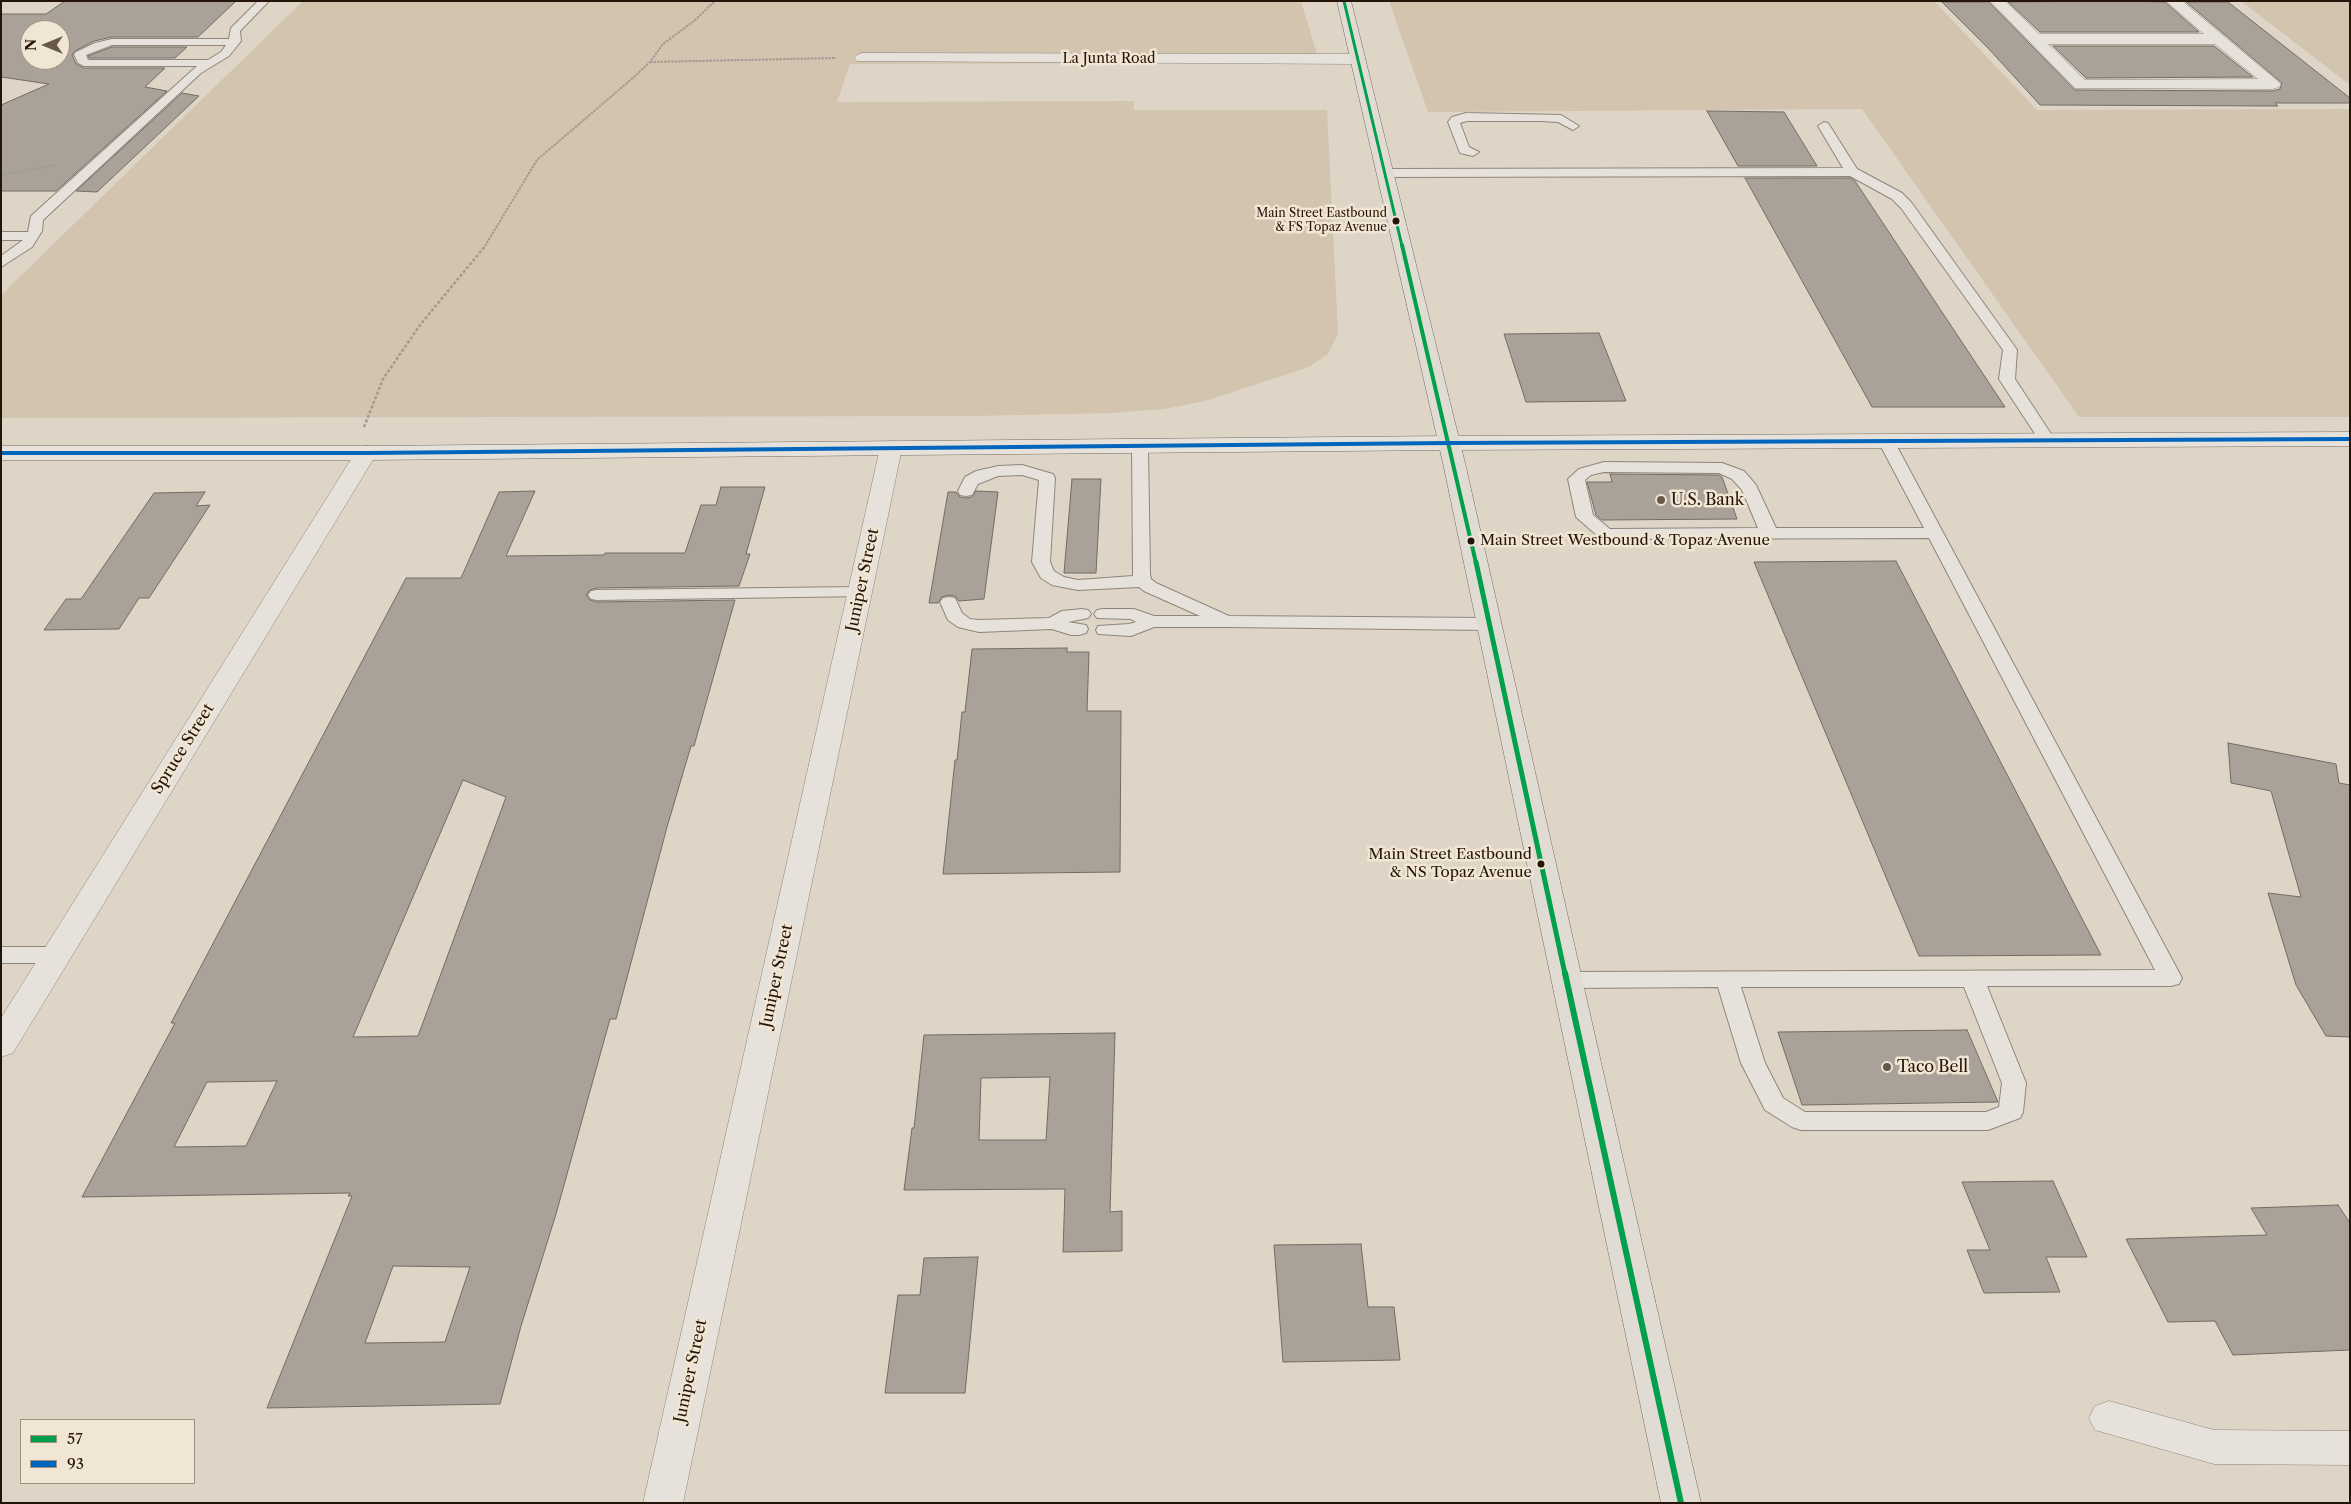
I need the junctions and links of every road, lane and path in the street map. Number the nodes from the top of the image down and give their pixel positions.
1 (264, 1) edge
2 (715, 1) edge
3 (1344, 1) edge
4 (1997, 1) edge
5 (2173, 1) edge
6 (2035, 39) junction
7 (2219, 39) junction
8 (234, 42) junction
9 (862, 58) joint
10 (1356, 59) junction
11 (650, 62) junction
12 (212, 63) junction
13 (2081, 85) junction
14 (2098, 103) dead end
15 (1573, 126) dead end
16 (1824, 126) dead end
17 (1473, 152) dead end
18 (59, 161) dead end
19 (1852, 172) junction
20 (1384, 173) junction
21 (1, 174) edge
22 (1, 236) edge
23 (32, 236) junction
24 (1, 263) edge
25 (2350, 439) edge
26 (2047, 440) junction
27 (1886, 441) junction
28 (1449, 443) junction
29 (1140, 446) junction
30 (891, 448) junction
31 (1, 453) edge
32 (359, 453) junction
33 (966, 491) dead end
34 (1769, 533) junction
35 (1934, 533) junction
36 (1143, 581) junction
37 (860, 592) junction
38 (597, 595) dead end
39 (949, 602) dead end
40 (1226, 621) junction
41 (1080, 622) dead end
42 (1104, 622) dead end
43 (1488, 624) junction
44 (57, 954) junction
45 (1, 955) edge
46 (1973, 979) junction
47 (1566, 980) junction
48 (1727, 980) junction
49 (1, 1045) edge
50 (2109, 1418) dead end
51 (2350, 1448) edge
52 (663, 1503) edge
53 (1681, 1503) edge

1 - 8 lane
2 - 11 path
3 - 10 main road
4 - 6 street
5 - 7 street
6 - 7 street
6 - 13 street
7 - 13 street
8 - 12 lane
8 - 12 lane
9 - 10 street, La Junta Road
9 - 11 path
10 - 20 main road
11 - 32 path
12 - 23 lane
13 - 14 street
15 - 17 lane
16 - 19 lane
18 - 21 path
19 - 20 lane
19 - 26 lane
20 - 28 main road
22 - 23 lane
23 - 24 lane
25 - 26 street
26 - 27 street
27 - 28 street
27 - 35 lane
28 - 29 street
28 - 43 main road
29 - 30 street
29 - 36 lane
30 - 32 street
30 - 37 street, Juniper Street
31 - 32 street
32 - 44 street, Spruce Street
33 - 36 lane
34 - 34 lane
34 - 35 lane
35 - 46 lane
36 - 40 lane
37 - 38 lane
37 - 52 street, Juniper Street
39 - 41 lane
40 - 42 lane
40 - 43 lane
43 - 47 main road
44 - 45 lane
44 - 49 street, Spruce Street
46 - 48 lane
46 - 48 lane
47 - 48 lane
47 - 53 main road
50 - 51 street

